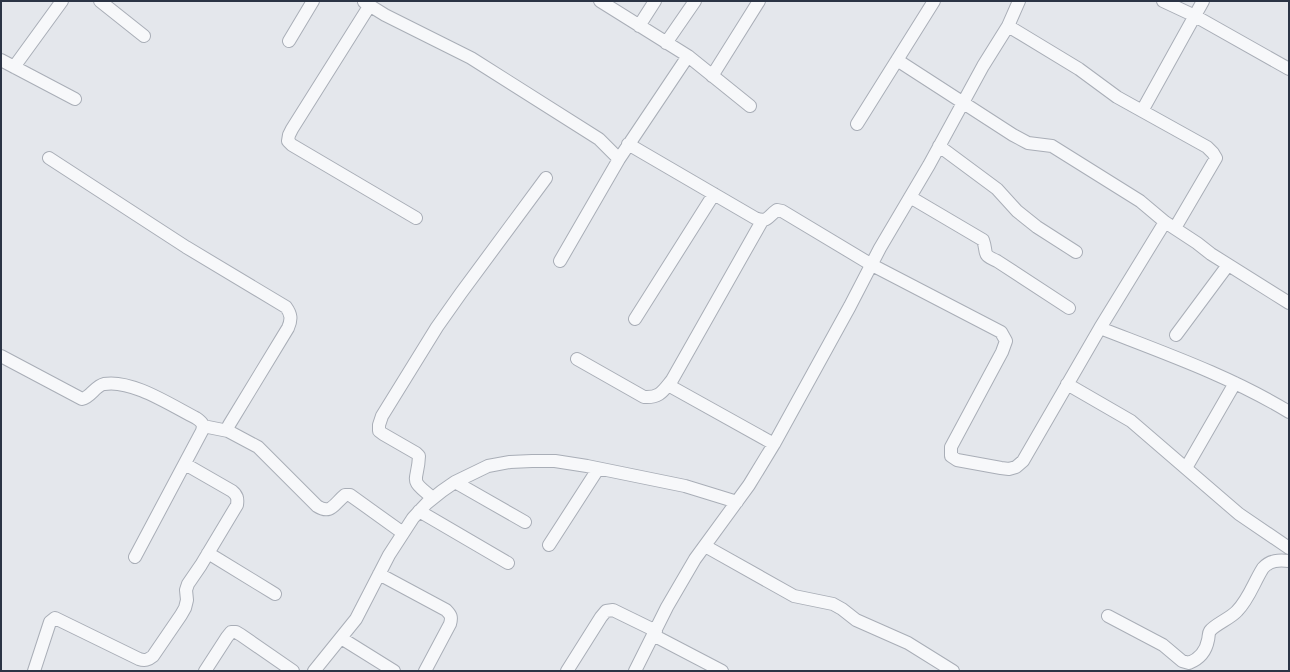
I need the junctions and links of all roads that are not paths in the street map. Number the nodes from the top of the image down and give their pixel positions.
1 (62, 1) edge
2 (100, 1) edge
3 (312, 1) edge
4 (600, 1) edge
5 (655, 1) edge
6 (695, 1) edge
7 (759, 1) edge
8 (934, 1) edge
9 (1019, 1) edge
10 (1163, 1) edge
11 (1203, 1) edge
12 (366, 3) edge
13 (1195, 16) junction
14 (639, 26) junction
15 (1008, 26) junction
16 (144, 36) dead end
17 (289, 41) dead end
18 (666, 43) junction
19 (688, 56) junction
20 (1, 60) edge
21 (897, 60) junction
22 (14, 67) junction
23 (1289, 70) edge
24 (712, 76) junction
25 (75, 99) dead end
26 (963, 103) junction
27 (750, 106) dead end
28 (1142, 111) junction
29 (858, 124) dead end
30 (628, 144) junction
31 (939, 146) junction
32 (49, 158) dead end
33 (619, 159) junction
34 (546, 178) dead end
35 (714, 194) junction
36 (910, 197) junction
37 (416, 218) dead end
38 (762, 220) junction
39 (1170, 225) junction
40 (1076, 252) dead end
41 (560, 261) dead end
42 (872, 265) junction
43 (1228, 265) junction
44 (1289, 303) edge
45 (1069, 308) dead end
46 (635, 319) dead end
47 (1100, 328) junction
48 (1176, 335) dead end
49 (1, 356) edge
50 (577, 359) dead end
51 (1235, 383) junction
52 (1067, 384) junction
53 (668, 385) junction
54 (1289, 412) edge
55 (203, 426) junction
56 (228, 431) junction
57 (774, 444) junction
58 (185, 464) junction
59 (1186, 468) junction
60 (598, 469) junction
61 (455, 482) junction
62 (433, 498) junction
63 (737, 502) junction
64 (419, 512) junction
65 (525, 522) dead end
66 (403, 533) junction
67 (550, 545) dead end
68 (705, 546) junction
69 (1289, 548) edge
70 (208, 553) junction
71 (135, 557) dead end
72 (1289, 561) edge
73 (508, 563) dead end
74 (379, 574) junction
75 (275, 594) dead end
76 (1108, 616) dead end
77 (654, 633) junction
78 (340, 638) junction
79 (1191, 667) edge
80 (34, 671) edge
81 (205, 671) edge
82 (293, 671) edge
83 (314, 671) edge
84 (394, 671) edge
85 (425, 671) edge
86 (567, 671) edge
87 (635, 671) edge
88 (722, 671) edge
89 (953, 671) edge

1 - 22 street
2 - 16 street
3 - 17 street
4 - 14 street
5 - 14 street
6 - 18 street
7 - 24 street
8 - 21 street
9 - 15 street
10 - 13 street
11 - 13 street
12 - 33 street
12 - 37 street
13 - 23 street
13 - 28 street
14 - 18 street
15 - 26 street
15 - 28 street
18 - 19 street
19 - 24 street
19 - 30 street
20 - 22 street
21 - 26 street
21 - 29 street
22 - 25 street
24 - 27 street
26 - 31 street
26 - 39 street
28 - 39 street
30 - 33 street
30 - 35 street
31 - 36 street
31 - 40 street
32 - 56 street
33 - 41 street
34 - 62 street
35 - 38 street
35 - 46 street
36 - 42 street
36 - 45 street
38 - 42 street
38 - 53 street
39 - 43 street
39 - 47 street
42 - 52 street
42 - 57 street
43 - 44 street
43 - 48 street
47 - 51 street
47 - 52 street
49 - 55 street
50 - 53 street
51 - 54 street
51 - 59 street
52 - 59 street
53 - 57 street
55 - 56 street
55 - 58 street
56 - 66 street
57 - 63 street
58 - 70 street
58 - 71 street
59 - 69 street
60 - 61 street
60 - 63 street
60 - 67 street
61 - 62 street
61 - 65 street
62 - 64 street
63 - 68 street
64 - 66 street
64 - 73 street
66 - 74 street
68 - 77 street
68 - 89 street
70 - 75 street
70 - 80 street
72 - 79 street
74 - 78 street
74 - 85 street
76 - 79 street
77 - 86 street
77 - 87 street
77 - 88 street
78 - 83 street
78 - 84 street
81 - 82 street

